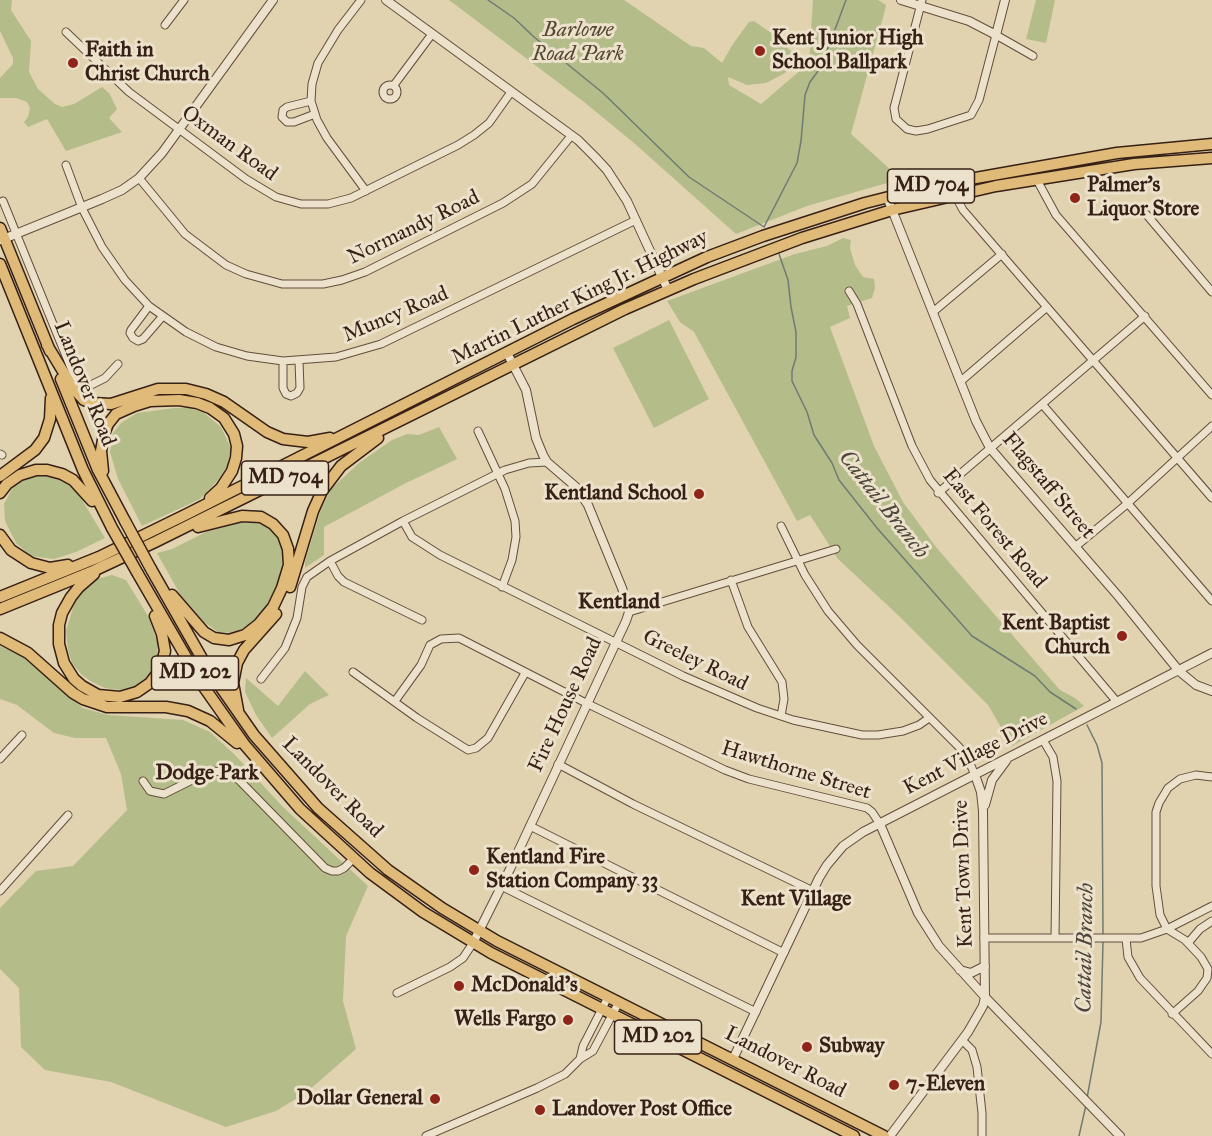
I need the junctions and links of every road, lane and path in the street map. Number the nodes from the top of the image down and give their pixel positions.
1 (183, 0) edge
2 (273, 0) edge
3 (361, 0) edge
4 (386, 0) edge
5 (901, 0) edge
6 (1005, 0) edge
7 (921, 3) edge
8 (165, 25) dead end
9 (66, 32) dead end
10 (432, 34) junction
11 (996, 35) junction
12 (1033, 56) dead end
13 (394, 85) dead end
14 (511, 92) junction
15 (311, 101) junction
16 (315, 114) junction
17 (179, 129) junction
18 (571, 136) junction
19 (1212, 144) edge
20 (1212, 158) edge
21 (66, 165) dead end
22 (139, 178) junction
23 (1037, 180) junction
24 (366, 191) junction
25 (955, 195) junction
26 (887, 198) junction
27 (3, 201) dead end
28 (82, 208) junction
29 (892, 210) junction
30 (1146, 214) dead end
31 (636, 220) junction
32 (17, 234) junction
33 (1, 236) edge
34 (1002, 254) junction
35 (0, 264) edge
36 (663, 277) junction
37 (668, 290) junction
38 (849, 291) dead end
39 (1212, 292) edge
40 (149, 306) junction
41 (1047, 307) junction
42 (933, 312) junction
43 (1145, 316) junction
44 (162, 317) junction
45 (47, 345) junction
46 (507, 353) junction
47 (1094, 359) junction
48 (283, 361) junction
49 (299, 361) junction
50 (118, 364) dead end
51 (513, 365) junction
52 (961, 381) junction
53 (50, 388) junction
54 (1212, 395) edge
55 (1042, 404) junction
56 (388, 413) junction
57 (415, 413) junction
58 (1212, 426) edge
59 (478, 431) dead end
60 (990, 448) junction
61 (1178, 459) junction
62 (546, 462) junction
63 (498, 474) junction
64 (0, 476) edge
65 (105, 483) junction
66 (0, 493) edge
67 (938, 493) junction
68 (1212, 498) edge
69 (1127, 504) junction
70 (186, 515) junction
71 (403, 521) junction
72 (781, 526) dead end
73 (112, 528) junction
74 (0, 535) edge
75 (155, 542) junction
76 (1075, 547) junction
77 (836, 549) dead end
78 (99, 557) junction
79 (798, 560) junction
80 (330, 561) junction
81 (109, 564) junction
82 (152, 569) junction
83 (138, 574) junction
84 (731, 580) junction
85 (502, 587) junction
86 (0, 597) edge
87 (1212, 602) edge
88 (0, 609) edge
89 (629, 612) junction
90 (422, 620) dead end
91 (0, 638) edge
92 (616, 641) junction
93 (1212, 653) edge
94 (1179, 671) junction
95 (353, 672) dead end
96 (525, 672) junction
97 (261, 679) dead end
98 (1212, 691) edge
99 (395, 701) junction
100 (1117, 702) junction
101 (586, 703) junction
102 (240, 716) junction
103 (781, 716) junction
104 (929, 718) junction
105 (22, 735) dead end
106 (1043, 740) junction
107 (1013, 755) junction
108 (0, 759) edge
109 (558, 764) junction
110 (261, 765) junction
111 (975, 775) junction
112 (1212, 777) edge
113 (143, 781) dead end
114 (983, 811) junction
115 (68, 815) dead end
116 (880, 824) junction
117 (530, 826) junction
118 (362, 848) junction
119 (353, 859) junction
120 (501, 886) junction
121 (0, 891) edge
122 (813, 891) junction
123 (1212, 906) edge
124 (1212, 921) edge
125 (1167, 929) junction
126 (480, 931) junction
127 (984, 938) junction
128 (1055, 938) junction
129 (1126, 939) junction
130 (473, 943) junction
131 (1188, 944) junction
132 (784, 953) junction
133 (985, 966) junction
134 (959, 969) junction
135 (397, 993) dead end
136 (608, 997) junction
137 (985, 997) junction
138 (619, 1002) junction
139 (602, 1009) junction
140 (756, 1012) junction
141 (613, 1014) junction
142 (1172, 1014) junction
143 (962, 1040) junction
144 (1212, 1054) edge
145 (580, 1059) junction
146 (733, 1059) junction
147 (426, 1136) edge
148 (854, 1136) edge
149 (884, 1136) edge
150 (890, 1136) edge
151 (982, 1136) edge
152 (1120, 1136) edge

1 - 8 street
2 - 17 street
3 - 15 street
4 - 10 street
5 - 7 street
6 - 11 street
7 - 11 street
7 - 11 street
9 - 17 street, Oxman Road
10 - 13 street
10 - 14 street
11 - 12 street
14 - 18 street
14 - 24 street, Oxman Road
15 - 16 street
15 - 16 street
16 - 24 street
17 - 22 street
17 - 24 street, Oxman Road
18 - 22 street, Normandy Road
18 - 31 street
19 - 26 main road, Martin Luther King Jr. Highway / MD 704
20 - 23 main road, Martin Luther King Jr. Highway / MD 704
21 - 28 street, Muncy Road
22 - 28 street
23 - 25 main road, Martin Luther King Jr. Highway / MD 704
23 - 43 street
25 - 29 main road, Martin Luther King Jr. Highway / MD 704
25 - 34 street
26 - 29 street, Flagstaff Street
26 - 36 main road, Martin Luther King Jr. Highway / MD 704
27 - 32 street, Landover Road
28 - 32 street
28 - 40 street, Muncy Road
29 - 37 main road, Martin Luther King Jr. Highway / MD 704
29 - 42 street, Flagstaff Street
30 - 39 street
31 - 36 street
31 - 49 street, Muncy Road
32 - 33 street
32 - 50 street, Landover Road
33 - 45 main road, Landover Road / MD 202
34 - 41 street
34 - 42 street
35 - 53 main road, Landover Road / MD 202
36 - 37 street
36 - 46 main road, Martin Luther King Jr. Highway / MD 704
37 - 51 main road, Martin Luther King Jr. Highway / MD 704
38 - 67 street, East Forest Road
40 - 44 street, Muncy Road
40 - 44 street
41 - 47 street
41 - 52 street
42 - 52 street, Flagstaff Street
43 - 47 street
43 - 54 street
44 - 48 street, Muncy Road
45 - 56 main road
45 - 65 main road, Landover Road / MD 202
46 - 51 street
46 - 56 main road, Martin Luther King Jr. Highway / MD 704
47 - 55 street
47 - 61 street
48 - 49 street, Muncy Road
48 - 49 street
51 - 57 main road, Martin Luther King Jr. Highway / MD 704
51 - 62 street
52 - 60 street, Flagstaff Street
53 - 64 main road
53 - 73 main road, Landover Road / MD 202
55 - 60 street
55 - 69 street
56 - 70 main road, Martin Luther King Jr. Highway / MD 704
57 - 75 main road, Martin Luther King Jr. Highway / MD 704
57 - 102 main road
58 - 61 street
59 - 63 street
60 - 67 street
60 - 76 street, Flagstaff Street
61 - 68 street
61 - 69 street
62 - 63 street
62 - 89 street
63 - 71 street
63 - 85 street
65 - 70 main road
65 - 82 main road, Landover Road / MD 202, bridge
66 - 73 main road
67 - 100 street, East Forest Road
69 - 76 street
69 - 87 street
70 - 78 main road, Martin Luther King Jr. Highway / MD 704
71 - 80 street
71 - 85 street, Greeley Road
72 - 79 street, Kent Town Drive
73 - 83 main road, Landover Road / MD 202, bridge
74 - 78 main road
75 - 81 main road, Martin Luther King Jr. Highway / MD 704
75 - 82 main road
76 - 94 street, Flagstaff Street
77 - 79 street
78 - 86 main road, Martin Luther King Jr. Highway / MD 704
79 - 84 street
79 - 104 street, Kent Town Drive
80 - 90 street
80 - 97 street
81 - 83 main road
81 - 88 main road, Martin Luther King Jr. Highway / MD 704
82 - 102 main road, Landover Road / MD 202
83 - 110 main road, Landover Road / MD 202
84 - 89 street
84 - 103 street
85 - 92 street, Greeley Road
89 - 92 street, Fire House Road
91 - 110 main road
92 - 101 street, Fire House Road
92 - 103 street, Greeley Road
93 - 94 street, Kent Village Drive
94 - 98 street, Flagstaff Street
94 - 100 street, Kent Village Drive
95 - 99 street
96 - 99 street, Hawthorne Street
96 - 99 street
96 - 101 street, Hawthorne Street
100 - 106 street, Kent Village Drive
101 - 109 street, Fire House Road
101 - 116 street, Hawthorne Street
102 - 118 main road, Landover Road / MD 202
103 - 104 street, Greeley Road
104 - 111 street, Kent Town Drive
105 - 108 street
106 - 107 street, Kent Village Drive
106 - 128 street
107 - 111 street, Kent Village Drive
107 - 114 street
109 - 117 street, Fire House Road
109 - 122 street
110 - 119 main road, Landover Road / MD 202
111 - 114 street, Kent Town Drive
111 - 116 street, Kent Village Drive
112 - 125 street
113 - 119 street
114 - 127 street, Kent Town Drive
115 - 121 street
116 - 122 street, Kent Village Drive
116 - 134 street, Hawthorne Street
117 - 120 street, Fire House Road
117 - 132 street
118 - 119 main road
118 - 126 main road, Landover Road / MD 202
119 - 130 main road, Landover Road / MD 202
120 - 126 street, Fire House Road
120 - 140 street
122 - 132 street, Kent Village Drive
123 - 125 street
124 - 131 street
125 - 129 street
125 - 131 street
126 - 130 street, Fire House Road
126 - 136 main road, Landover Road / MD 202
127 - 128 street
127 - 133 street, Kent Town Drive
128 - 129 street
129 - 142 street
130 - 135 street
130 - 139 main road, Landover Road / MD 202
131 - 142 street
132 - 140 street, Kent Village Drive
133 - 134 street
133 - 137 street, Kent Town Drive
134 - 137 street, Hawthorne Street
136 - 138 main road, Landover Road / MD 202
136 - 139 street
137 - 143 street, Kent Town Drive
137 - 152 street, Hawthorne Street
138 - 141 street
138 - 146 main road, Landover Road / MD 202
139 - 141 main road, Landover Road / MD 202
139 - 145 street
140 - 146 street, Kent Village Drive
141 - 145 street
141 - 148 main road, Landover Road / MD 202
142 - 144 street
143 - 150 street, Kent Town Drive
143 - 151 street
145 - 147 street
146 - 149 main road, Landover Road / MD 202

